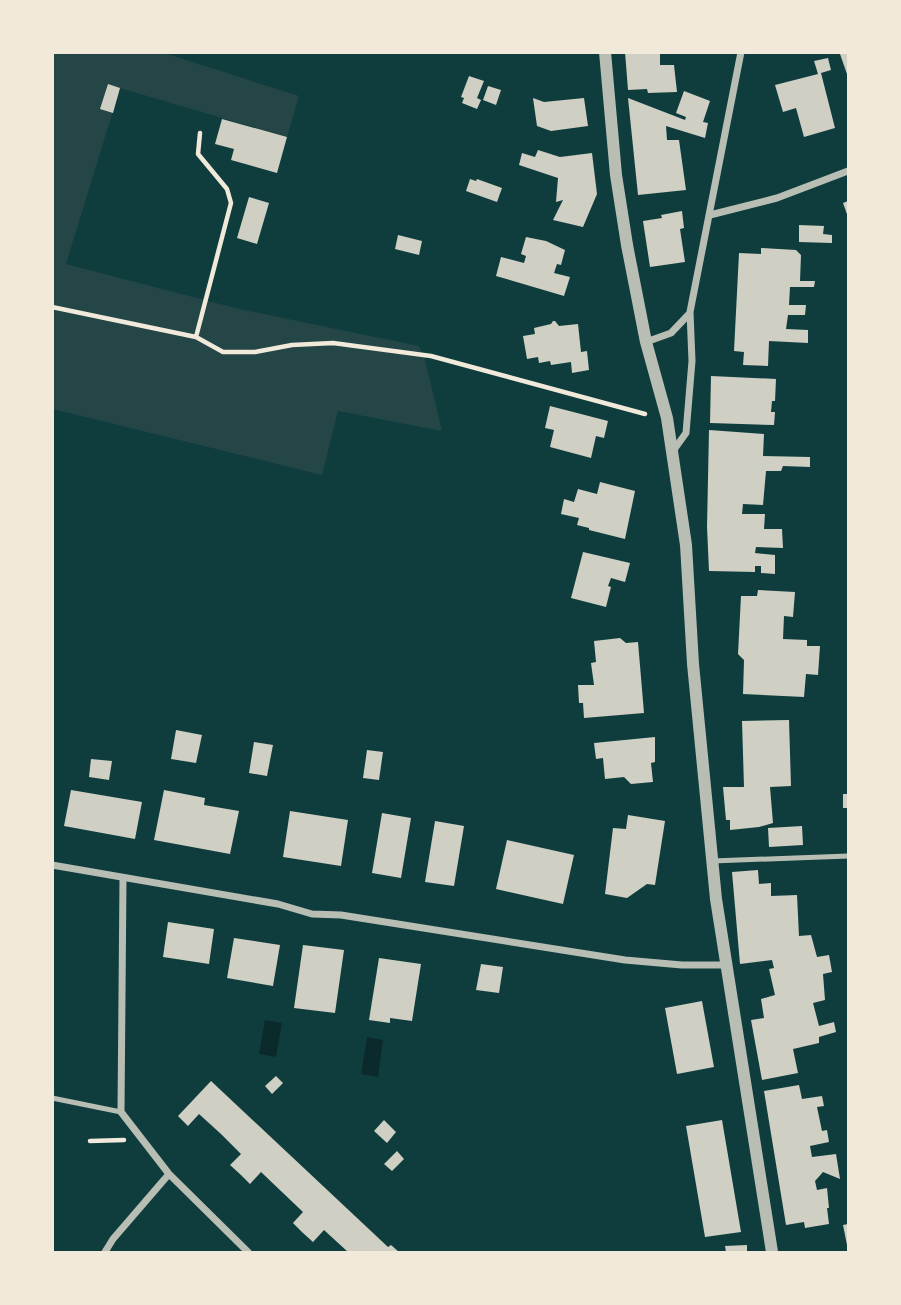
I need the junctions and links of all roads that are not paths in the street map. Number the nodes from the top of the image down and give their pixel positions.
1 (605, 52) edge
2 (741, 52) edge
3 (849, 171) edge
4 (710, 215) junction
5 (690, 312) junction
6 (646, 342) junction
7 (673, 451) junction
8 (849, 856) edge
9 (712, 861) junction
10 (52, 865) edge
11 (123, 878) junction
12 (725, 965) junction
13 (52, 1098) edge
14 (121, 1112) junction
15 (169, 1174) junction
16 (105, 1252) edge
17 (248, 1252) edge
18 (772, 1252) edge

1 - 6 street
2 - 4 street
3 - 4 street
4 - 5 street
5 - 6 street
5 - 7 street
6 - 7 street
7 - 9 street
8 - 9 lane
9 - 12 street
10 - 11 street
11 - 12 street
11 - 14 street
12 - 18 street
13 - 14 lane
14 - 15 street
15 - 16 street
15 - 17 street

